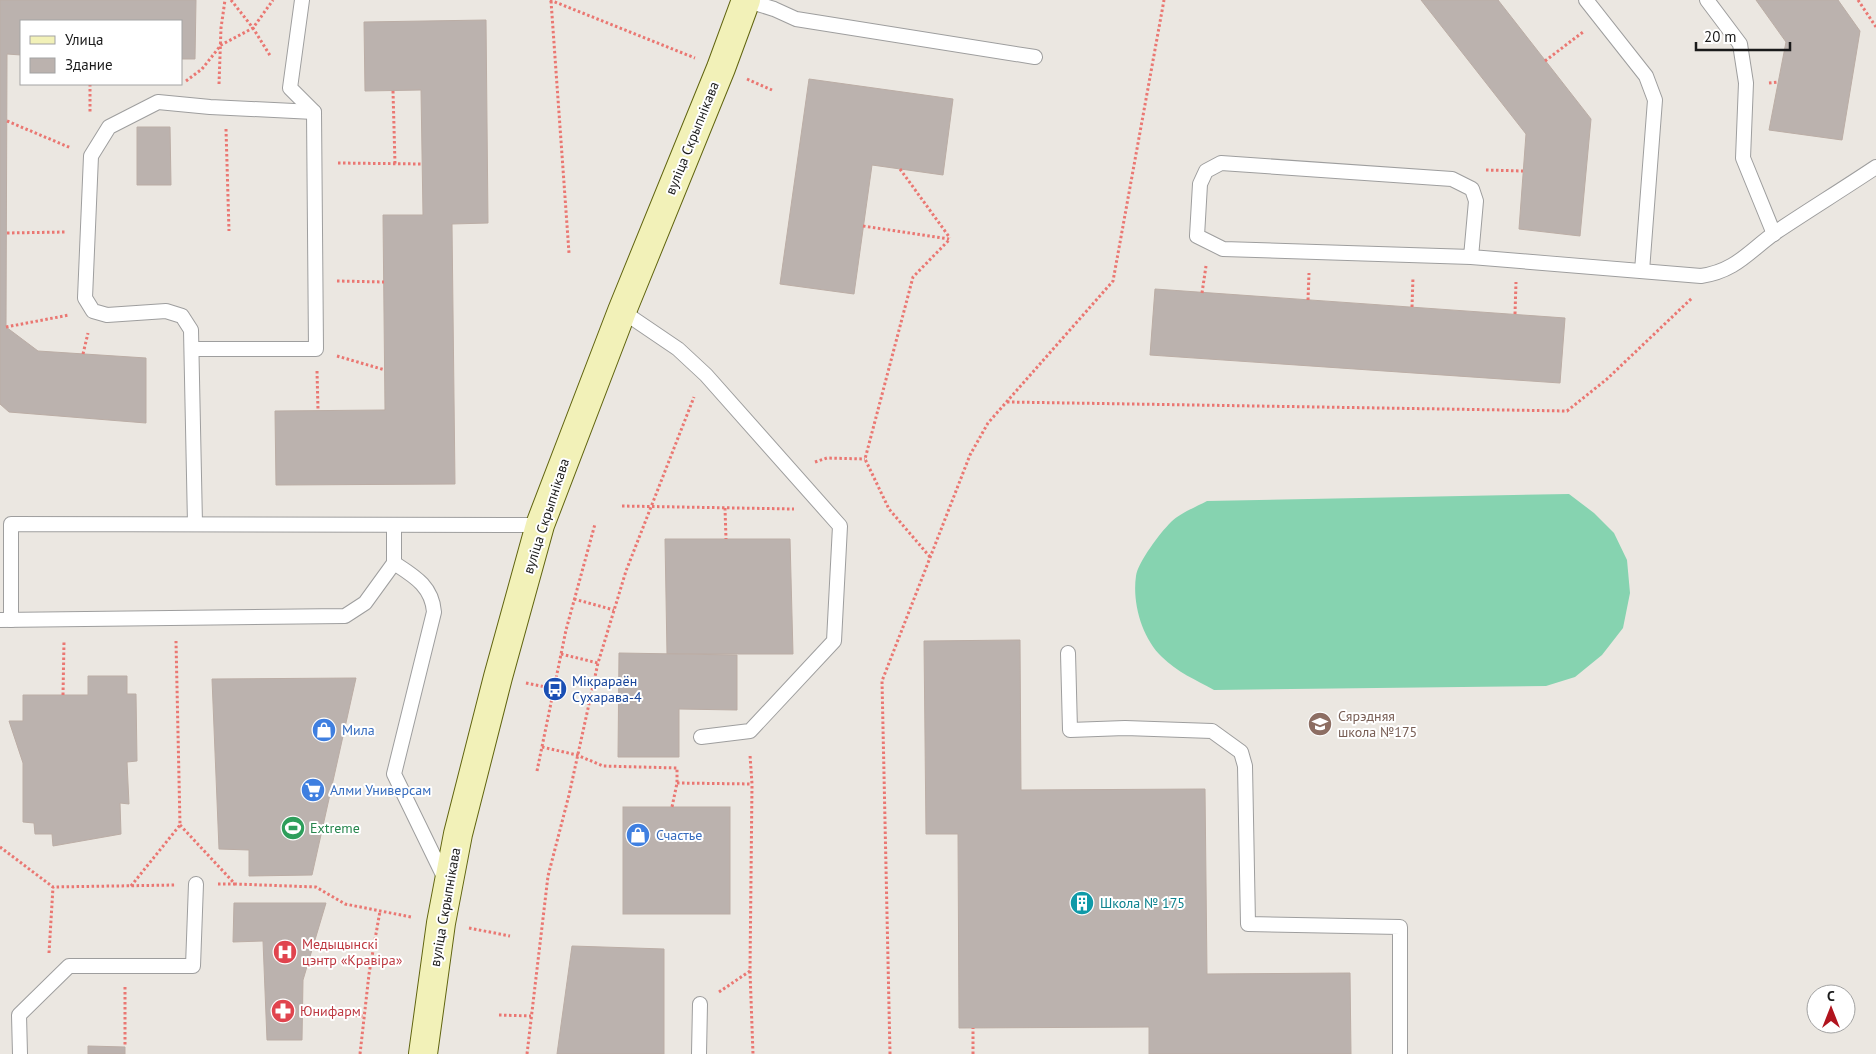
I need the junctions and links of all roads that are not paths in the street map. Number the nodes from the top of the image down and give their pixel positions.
1 (302, 0) edge
2 (746, 0) edge
3 (1586, 0) edge
4 (1707, 0) edge
5 (1035, 57) dead end
6 (314, 112) junction
7 (1876, 167) edge
8 (1774, 234) junction
9 (1471, 257) junction
10 (1642, 272) junction
11 (622, 311) junction
12 (192, 349) junction
13 (195, 524) junction
14 (394, 525) junction
15 (540, 525) junction
16 (394, 563) junction
17 (6, 620) edge
18 (1068, 653) dead end
19 (701, 737) dead end
20 (196, 884) road end
21 (448, 885) junction
22 (700, 1004) road end
23 (20, 1054) edge
24 (423, 1054) edge
25 (699, 1054) edge
26 (1400, 1054) edge

1 - 6 lane
2 - 5 lane
2 - 11 main road, вуліца Скрыпнікава
3 - 10 lane
4 - 8 lane
6 - 12 lane
6 - 12 lane
7 - 8 lane
8 - 10 lane
9 - 9 lane
9 - 10 lane
11 - 15 main road, вуліца Скрыпнікава
11 - 19 lane
12 - 13 lane
13 - 14 lane
13 - 17 lane
14 - 15 lane
14 - 16 lane
15 - 21 main road, вуліца Скрыпнікава
16 - 17 lane
16 - 21 lane
18 - 26 lane
20 - 23 lane
21 - 24 main road, вуліца Скрыпнікава
22 - 25 lane

